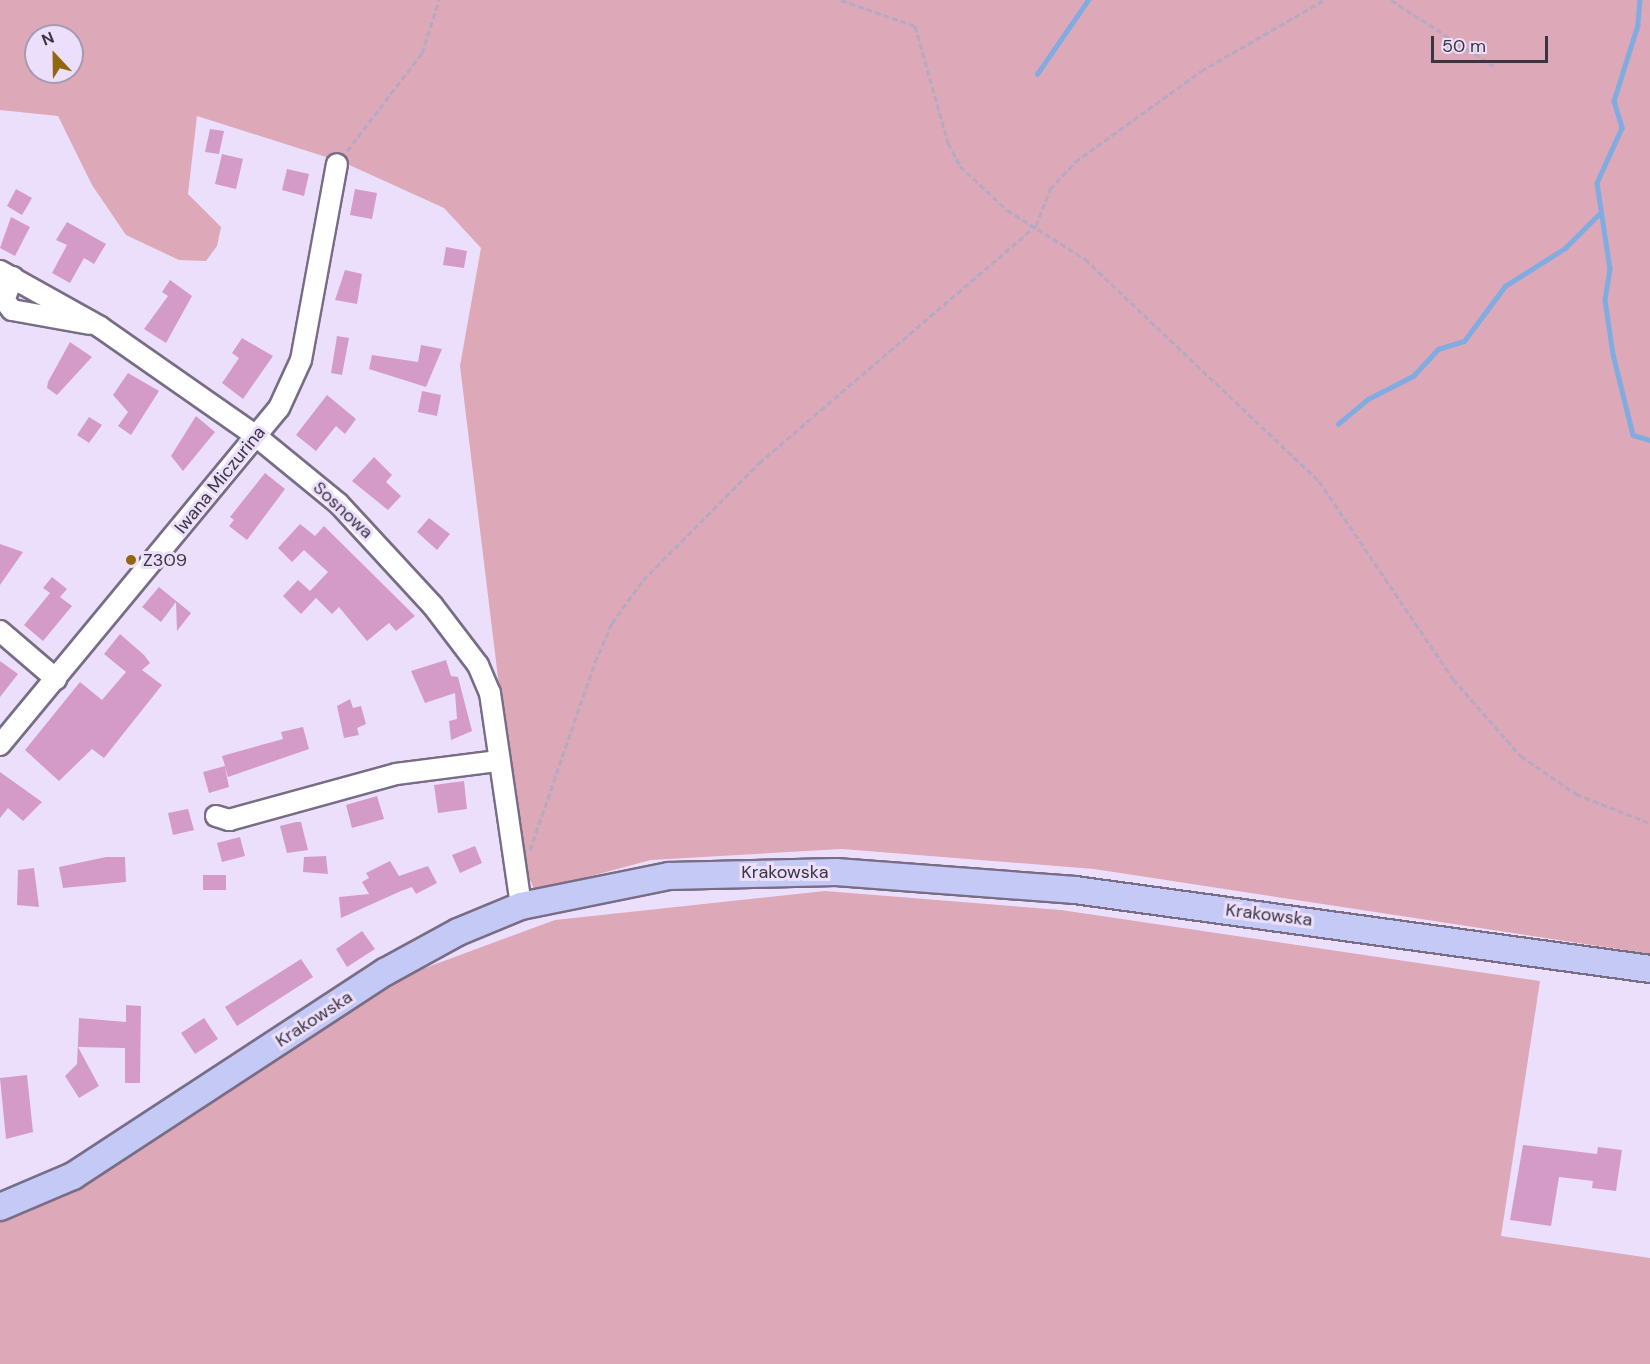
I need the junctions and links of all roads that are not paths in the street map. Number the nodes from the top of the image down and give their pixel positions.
1 (337, 164) road end
2 (7, 274) edge
3 (100, 327) junction
4 (256, 436) junction
5 (0, 631) edge
6 (56, 678) junction
7 (0, 745) edge
8 (498, 761) junction
9 (216, 816) dead end
10 (521, 906) junction
11 (1650, 969) edge
12 (0, 1207) edge

1 - 4 street, Iwana Miczurina
2 - 3 street, Sosnowa
2 - 3 street, Sosnowa
3 - 4 street, Sosnowa
4 - 6 street, Iwana Miczurina
4 - 8 street, Sosnowa
5 - 6 street
6 - 7 street, Iwana Miczurina
8 - 9 street
8 - 10 street, Sosnowa
10 - 11 main road, Krakowska
10 - 12 main road, Krakowska

